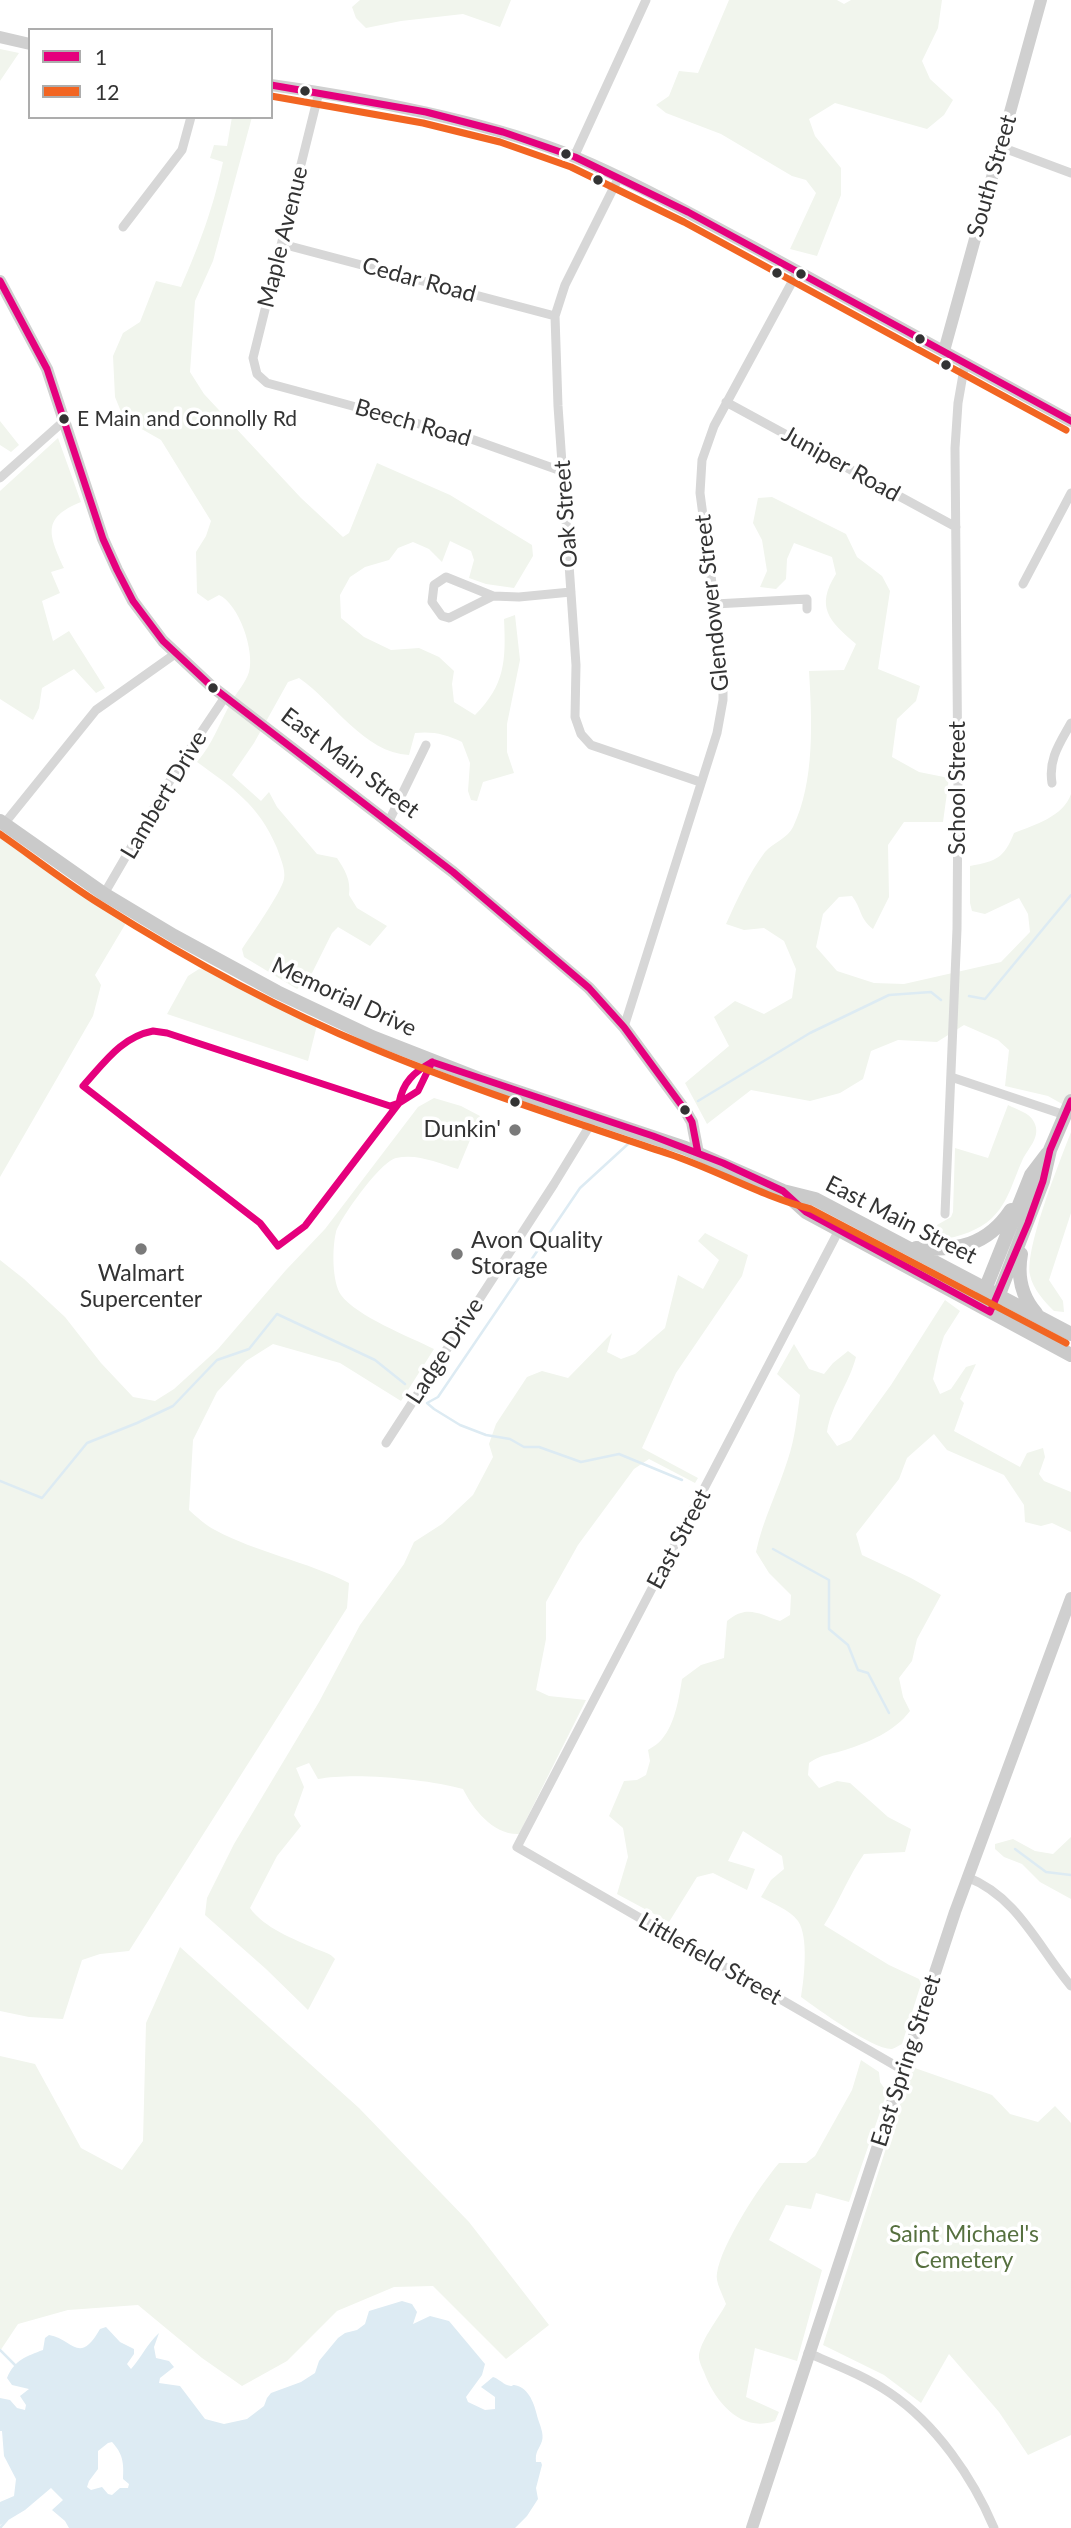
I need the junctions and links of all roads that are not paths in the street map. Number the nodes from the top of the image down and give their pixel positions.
1 (646, 0) edge
2 (1041, 0) edge
3 (0, 37) edge
4 (28, 44) edge
5 (273, 85) edge
6 (319, 92) junction
7 (190, 119) edge
8 (1001, 147) junction
9 (574, 157) junction
10 (1071, 173) edge
11 (619, 177) junction
12 (123, 227) dead end
13 (282, 244) junction
14 (798, 271) junction
15 (0, 281) edge
16 (555, 316) junction
17 (944, 351) junction
18 (965, 363) junction
19 (261, 380) joint
20 (726, 402) junction
21 (65, 420) junction
22 (1071, 422) edge
23 (564, 472) junction
24 (0, 478) edge
25 (1071, 494) edge
26 (956, 527) junction
27 (1023, 583) dead end
28 (571, 592) junction
29 (493, 596) junction
30 (715, 604) junction
31 (807, 609) dead end
32 (175, 654) junction
33 (225, 697) junction
34 (1071, 723) edge
35 (426, 745) dead end
36 (701, 782) junction
37 (1052, 783) dead end
38 (389, 821) junction
39 (2, 822) edge
40 (104, 894) junction
41 (624, 1027) junction
42 (951, 1077) junction
43 (1071, 1101) edge
44 (1065, 1115) junction
45 (595, 1117) junction
46 (1050, 1150) junction
47 (698, 1153) junction
48 (1031, 1175) junction
49 (783, 1191) junction
50 (945, 1214) dead end
51 (1028, 1223) junction
52 (839, 1230) junction
53 (909, 1247) junction
54 (993, 1293) junction
55 (984, 1309) junction
56 (1042, 1320) junction
57 (1071, 1334) edge
58 (1071, 1355) edge
59 (386, 1443) dead end
60 (1071, 1598) edge
61 (517, 1847) joint
62 (967, 1877) junction
63 (1071, 1986) edge
64 (903, 2070) junction
65 (808, 2353) junction
66 (752, 2528) edge
67 (993, 2528) edge

1 - 9 street
2 - 8 main road, South Street
3 - 4 main road
5 - 6 main road
6 - 9 main road
6 - 13 street, Maple Avenue
7 - 12 street
8 - 10 street
8 - 17 main road, South Street
9 - 11 main road
11 - 14 main road
11 - 16 street, Oak Street
13 - 16 street, Cedar Road
13 - 19 street, Maple Avenue
14 - 17 main road
14 - 20 street, Glendower Street
15 - 21 main road, East Main Street
16 - 23 street, Oak Street
17 - 18 main road
18 - 22 main road
18 - 26 street, School Street
19 - 23 street, Beech Road
20 - 26 street, Juniper Road
20 - 30 street, Glendower Street
21 - 24 street
21 - 32 main road, East Main Street
23 - 28 street, Oak Street
25 - 27 street
26 - 42 street, School Street
28 - 29 street
28 - 36 street, Oak Street
29 - 29 street
30 - 31 street
30 - 36 street, Glendower Street
32 - 33 main road, East Main Street
32 - 39 street
33 - 38 main road, East Main Street
33 - 40 street, Lambert Drive
34 - 37 street
35 - 38 street
36 - 41 street, Glendower Street
38 - 41 main road, East Main Street
39 - 40 main road, Memorial Drive
40 - 45 main road, Memorial Drive
41 - 47 main road, East Main Street
42 - 44 street
42 - 50 street, School Street
43 - 44 main road
44 - 46 main road
45 - 47 main road, Memorial Drive
45 - 59 street, Ladge Drive
46 - 48 main road
46 - 51 main road
47 - 49 main road, East Main Street
48 - 53 main road
48 - 54 main road
49 - 52 main road, East Main Street
49 - 53 main road, East Main Street
51 - 54 main road
51 - 56 main road
52 - 55 main road, East Main Street
52 - 61 street, East Street
53 - 54 main road, East Main Street
54 - 55 main road
54 - 56 main road, East Main Street
55 - 58 main road, East Main Street
56 - 57 main road, East Main Street
60 - 62 main road, East Spring Street
61 - 64 street, Littlefield Street
62 - 63 street
62 - 64 main road, East Spring Street
64 - 65 main road, East Spring Street
65 - 66 main road, East Spring Street
65 - 67 street

